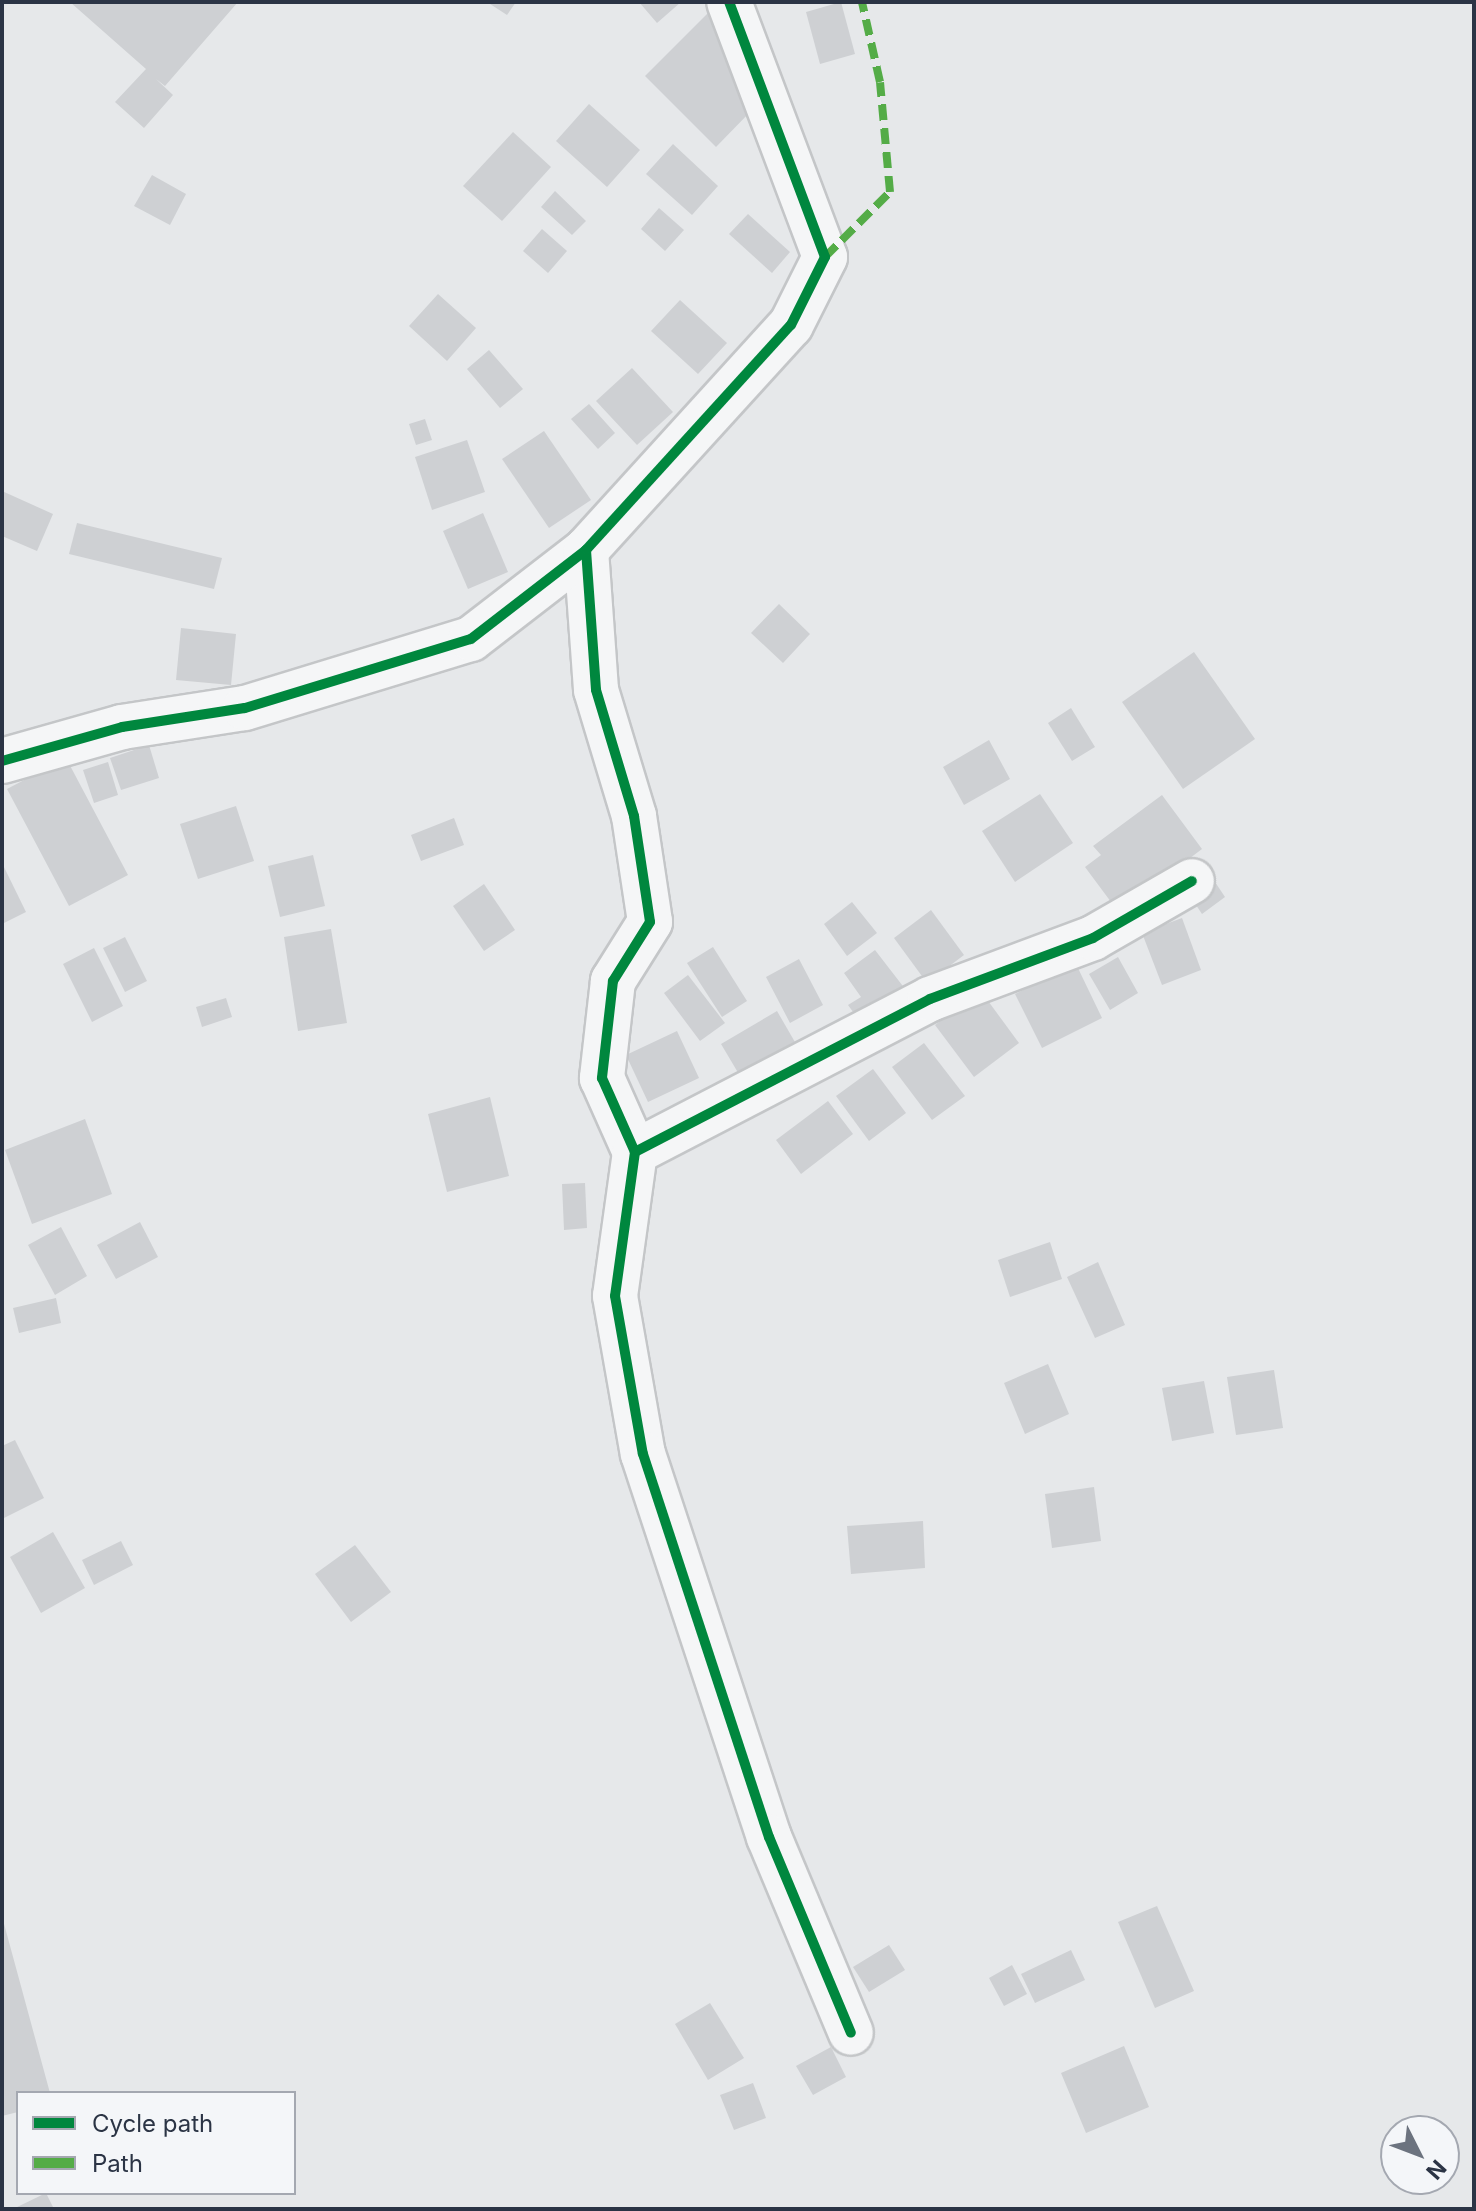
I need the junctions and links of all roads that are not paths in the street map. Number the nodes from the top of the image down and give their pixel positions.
1 (729, 2) edge
2 (586, 550) junction
3 (2, 761) edge
4 (1192, 881) dead end
5 (635, 1152) junction
6 (851, 2033) dead end

1 - 2 street
2 - 3 street
2 - 5 street
4 - 5 street
5 - 6 street

